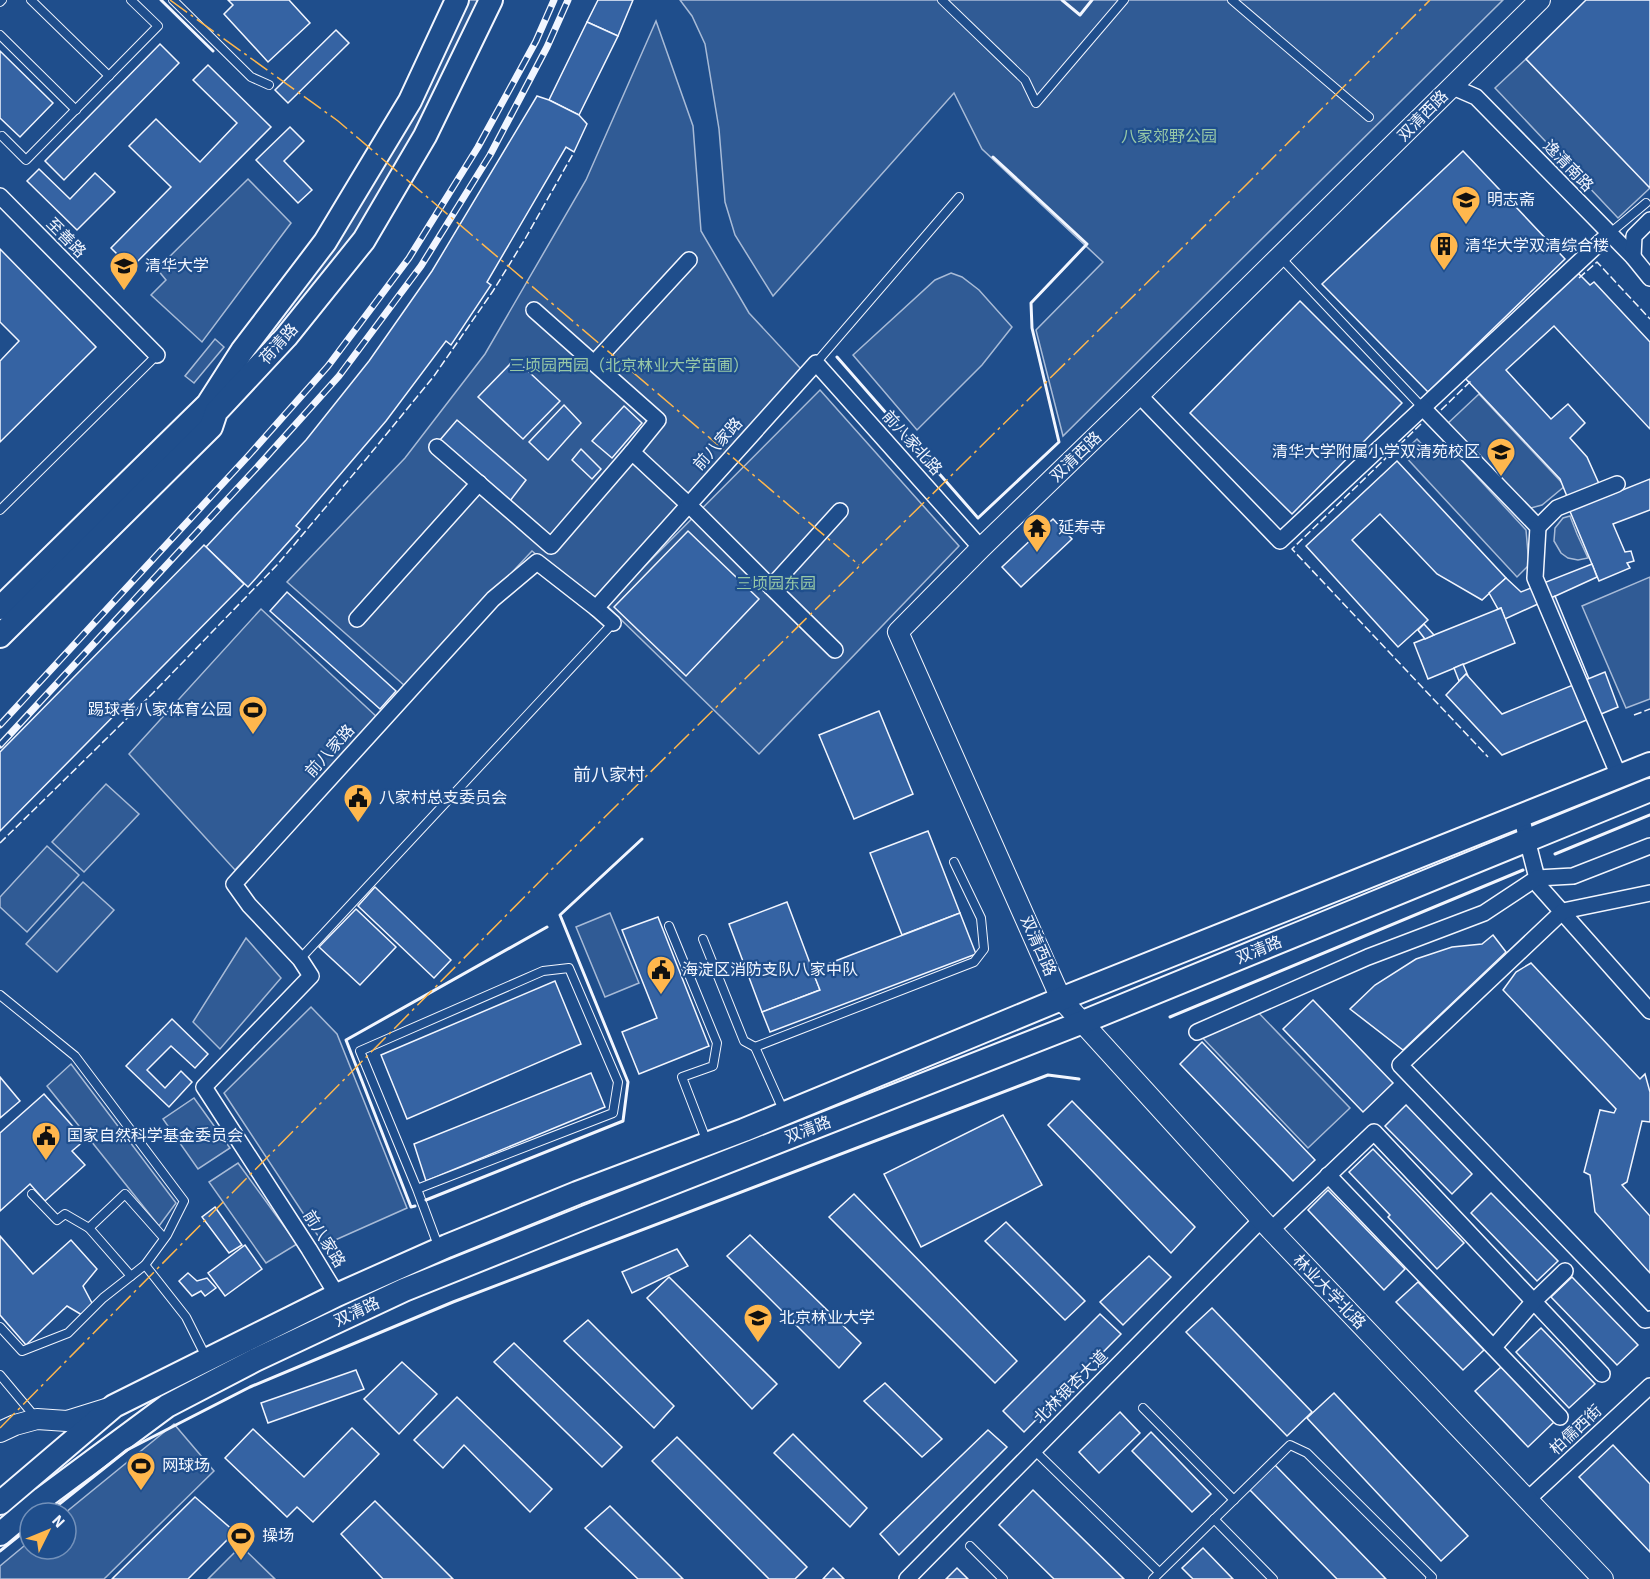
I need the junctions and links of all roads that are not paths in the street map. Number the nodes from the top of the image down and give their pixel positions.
1 (31, 0) edge
2 (131, 0) edge
3 (173, 0) edge
4 (457, 0) edge
5 (491, 0) edge
6 (942, 0) edge
7 (1125, 0) edge
8 (1232, 0) edge
9 (1540, 0) edge
10 (0, 35) edge
11 (109, 76) junction
12 (269, 85) dead end
13 (1452, 87) junction
14 (76, 110) junction
15 (1369, 117) dead end
16 (1, 136) edge
17 (0, 196) edge
18 (959, 197) dead end
19 (1646, 203) dead end
20 (1650, 220) edge
21 (1609, 234) junction
22 (1633, 256) junction
23 (1280, 257) junction
24 (689, 260) dead end
25 (1650, 278) edge
26 (534, 310) dead end
27 (157, 355) joint
28 (594, 363) junction
29 (816, 363) junction
30 (1140, 395) junction
31 (1422, 407) junction
32 (438, 447) dead end
33 (632, 452) junction
34 (479, 483) junction
35 (1617, 484) dead end
36 (688, 505) junction
37 (0, 510) edge
38 (840, 511) dead end
39 (1538, 527) junction
40 (981, 548) junction
41 (771, 586) junction
42 (0, 608) edge
43 (596, 608) junction
44 (357, 619) dead end
45 (613, 624) joint
46 (0, 636) edge
47 (835, 650) dead end
48 (1650, 764) edge
49 (1619, 776) junction
50 (1650, 790) edge
51 (1521, 816) junction
52 (1527, 841) junction
53 (1650, 846) edge
54 (954, 862) dead end
55 (1537, 878) junction
56 (1650, 893) edge
57 (1563, 911) junction
58 (669, 926) dead end
59 (703, 939) dead end
60 (300, 959) junction
61 (0, 996) edge
62 (1061, 999) junction
63 (1650, 1011) edge
64 (1083, 1022) junction
65 (1197, 1032) dead end
66 (755, 1047) junction
67 (784, 1113) junction
68 (708, 1144) junction
69 (1328, 1175) junction
70 (417, 1189) junction
71 (32, 1194) dead end
72 (1266, 1225) junction
73 (89, 1228) junction
74 (164, 1238) junction
75 (440, 1250) junction
76 (145, 1265) junction
77 (1565, 1271) dead end
78 (131, 1276) junction
79 (337, 1295) junction
80 (1534, 1301) junction
81 (1650, 1319) edge
82 (0, 1327) edge
83 (1494, 1347) junction
84 (213, 1370) junction
85 (1602, 1374) dead end
86 (0, 1375) edge
87 (1650, 1386) edge
88 (114, 1406) junction
89 (1143, 1408) dead end
90 (1560, 1417) dead end
91 (37, 1419) junction
92 (0, 1432) edge
93 (1034, 1450) junction
94 (1234, 1500) junction
95 (1527, 1500) junction
96 (0, 1503) edge
97 (1214, 1519) junction
98 (0, 1533) edge
99 (970, 1546) dead end
100 (1159, 1572) junction
101 (907, 1579) edge
102 (1003, 1579) edge
103 (1152, 1579) edge
104 (1274, 1579) edge
105 (1430, 1579) edge
106 (1603, 1579) edge

1 - 11 lane
2 - 11 lane
3 - 12 lane
4 - 42 main road, 荷清路
5 - 46 main road, 荷清路
6 - 7 lane
8 - 15 lane
9 - 13 street, 双清西路
10 - 14 lane
11 - 14 lane
13 - 21 street, 逸清南路
13 - 23 street, 双清西路
14 - 16 lane
17 - 27 street, 至善路
18 - 29 lane
19 - 21 lane
20 - 22 street
21 - 22 street, 逸清南路
21 - 31 street
22 - 25 street, 逸清南路
23 - 30 street, 双清西路
23 - 31 lane
24 - 28 street
26 - 28 street
27 - 37 lane
28 - 33 street
29 - 36 street, 前八家路
29 - 40 street, 前八家北路
30 - 31 street
30 - 40 street, 双清西路
31 - 39 street
32 - 34 street
33 - 34 street
33 - 36 street
34 - 44 street
35 - 39 street
36 - 41 street
36 - 43 street, 前八家路
38 - 41 street
39 - 49 street
40 - 62 street, 双清西路
41 - 47 street
43 - 45 street
43 - 60 street, 前八家路
45 - 60 lane
48 - 49 main road, 双清路
49 - 51 main road, 双清路
50 - 52 main road, 双清路
51 - 52 street
51 - 62 main road, 双清路
52 - 55 street
52 - 64 main road, 双清路
53 - 55 street
54 - 66 lane
55 - 57 street
55 - 65 street
56 - 57 street
57 - 63 street
57 - 81 street
58 - 68 lane
59 - 66 lane
60 - 79 street, 前八家路
61 - 74 lane
62 - 64 street, 林业大学北路
62 - 67 main road, 双清路
64 - 72 street, 林业大学北路
64 - 84 main road, 双清路
66 - 67 lane
67 - 68 main road, 双清路
68 - 75 main road, 双清路
69 - 72 street, 北林银杏大道
69 - 80 street, 北林银杏大道
69 - 83 street
70 - 70 lane
70 - 75 lane
71 - 73 lane
72 - 93 street, 北林银杏大道
72 - 95 street, 林业大学北路
73 - 74 lane
73 - 78 lane
74 - 76 lane
75 - 79 main road, 双清路
76 - 78 lane
76 - 84 lane
77 - 80 street
78 - 82 lane
79 - 84 main road, 双清路
80 - 83 street
80 - 85 street
83 - 90 street
84 - 88 main road, 双清路
84 - 98 main road, 双清路
86 - 91 lane
87 - 95 street, 柏儒西街
88 - 91 street, 双清路
88 - 96 main road, 双清路
89 - 94 lane
91 - 92 street, 双清路
93 - 100 lane
93 - 101 street, 北林银杏大道
94 - 97 lane
94 - 105 lane
95 - 106 street, 林业大学北路
97 - 100 lane
97 - 104 lane
99 - 102 lane
100 - 103 lane

